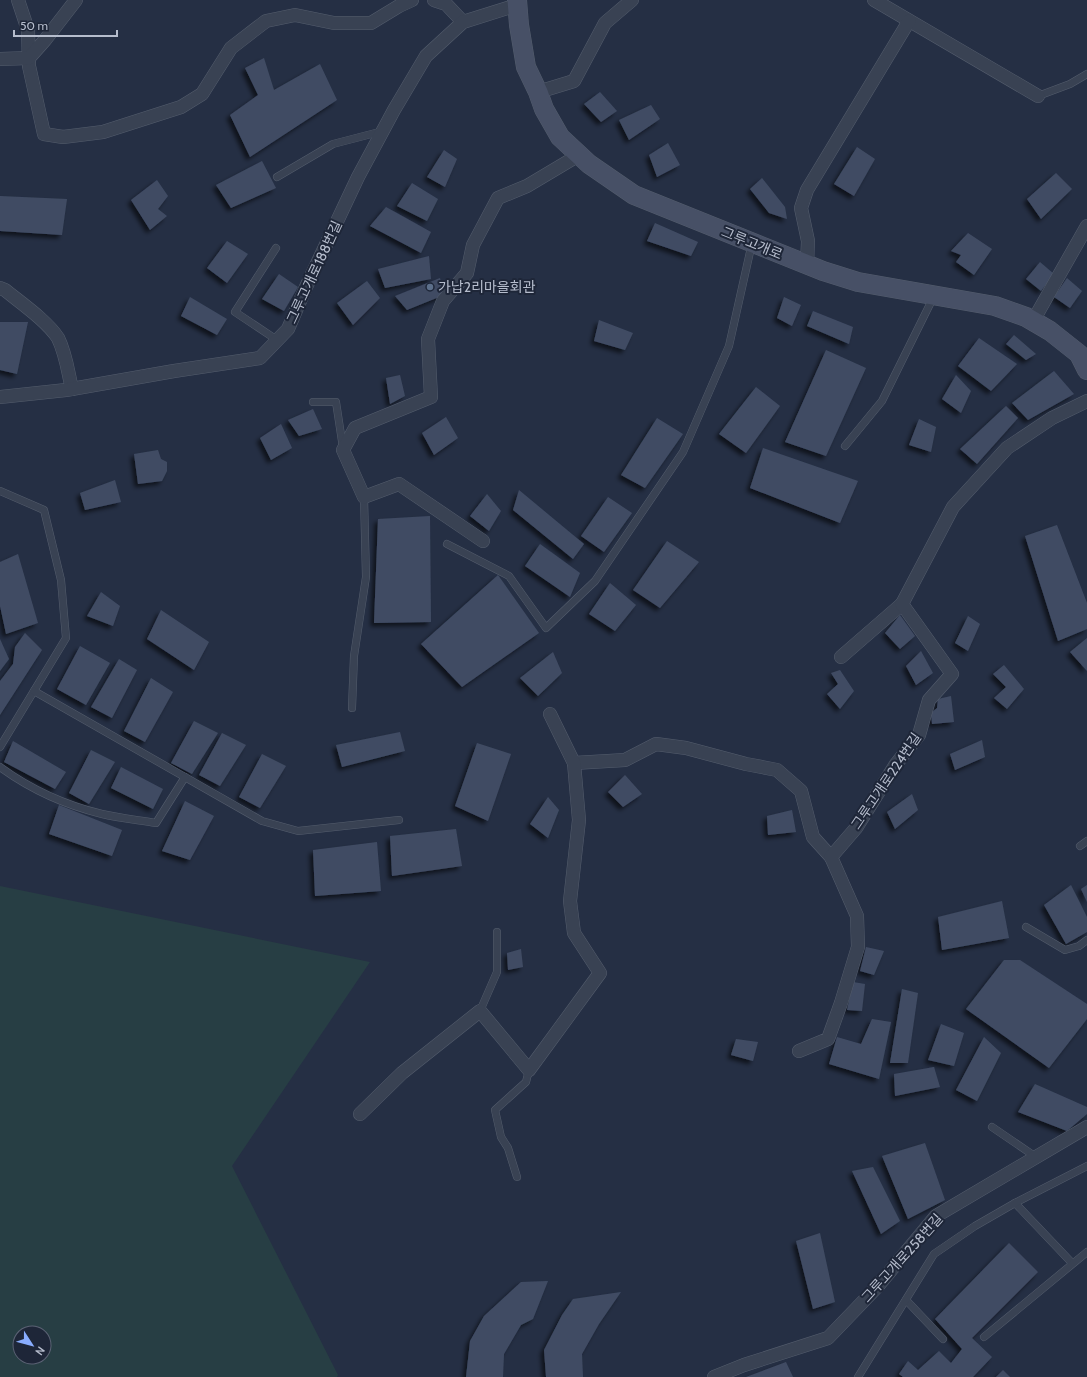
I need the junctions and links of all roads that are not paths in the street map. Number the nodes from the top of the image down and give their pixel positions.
1 (18, 0) edge
2 (76, 0) edge
3 (412, 0) edge
4 (434, 0) edge
5 (632, 0) edge
6 (874, 0) edge
7 (517, 2) edge
8 (909, 20) junction
9 (463, 22) junction
10 (0, 58) edge
11 (29, 58) junction
12 (1087, 74) edge
13 (538, 92) junction
14 (1038, 96) joint
15 (383, 131) junction
16 (579, 155) junction
17 (277, 176) dead end
18 (1087, 226) edge
19 (752, 243) junction
20 (276, 248) dead end
21 (808, 265) junction
22 (0, 288) edge
23 (934, 296) junction
24 (1033, 321) junction
25 (277, 340) junction
26 (1084, 356) edge
27 (72, 389) junction
28 (0, 397) edge
29 (1087, 401) edge
30 (313, 402) dead end
31 (845, 446) dead end
32 (344, 450) junction
33 (0, 491) edge
34 (364, 497) junction
35 (483, 541) dead end
36 (447, 544) dead end
37 (902, 604) junction
38 (841, 657) dead end
39 (34, 691) junction
40 (352, 708) dead end
41 (550, 714) dead end
42 (0, 747) edge
43 (574, 763) junction
44 (0, 767) edge
45 (185, 777) junction
46 (399, 820) dead end
47 (1087, 842) edge
48 (1080, 846) dead end
49 (831, 857) junction
50 (1026, 927) dead end
51 (496, 932) dead end
52 (1087, 940) edge
53 (480, 1011) junction
54 (799, 1051) dead end
55 (529, 1070) junction
56 (360, 1114) dead end
57 (992, 1127) dead end
58 (1087, 1127) edge
59 (1036, 1157) junction
60 (1087, 1166) edge
61 (517, 1177) dead end
62 (1014, 1203) junction
63 (1087, 1252) edge
64 (1072, 1263) junction
65 (906, 1300) junction
66 (984, 1337) dead end
67 (943, 1339) dead end
68 (714, 1377) edge
69 (858, 1377) edge

1 - 11 street
2 - 11 street
3 - 11 street
4 - 9 street
5 - 13 street
6 - 8 street
7 - 9 street, 그루고개로188번길
7 - 13 street, 그루고개로
8 - 14 street
8 - 21 street
9 - 15 street, 그루고개로188번길
10 - 11 street
12 - 14 lane
13 - 16 street, 그루고개로
15 - 17 lane
15 - 25 street, 그루고개로188번길
16 - 19 street, 그루고개로
16 - 32 street
18 - 24 street
19 - 21 street, 그루고개로
19 - 36 lane
20 - 25 lane
21 - 23 street, 그루고개로
22 - 27 street
23 - 24 street, 그루고개로
23 - 31 lane
24 - 26 street, 그루고개로
25 - 27 street, 그루고개로188번길
27 - 28 street, 그루고개로188번길
29 - 37 street
30 - 32 lane
32 - 34 street
33 - 39 lane
34 - 35 street
34 - 40 lane
37 - 38 street
37 - 49 street, 그루고개로224번길
39 - 42 lane
39 - 45 lane
41 - 43 street
43 - 49 street
43 - 55 street
44 - 45 lane
45 - 46 lane
47 - 48 lane
49 - 54 street
50 - 52 lane
51 - 53 lane
53 - 55 street
53 - 56 street
55 - 61 lane
57 - 59 lane
58 - 59 street, 그루고개로258번길
59 - 68 street, 그루고개로258번길
60 - 62 lane
62 - 64 lane
62 - 65 lane
63 - 64 lane
64 - 66 lane
65 - 67 lane
65 - 69 lane

